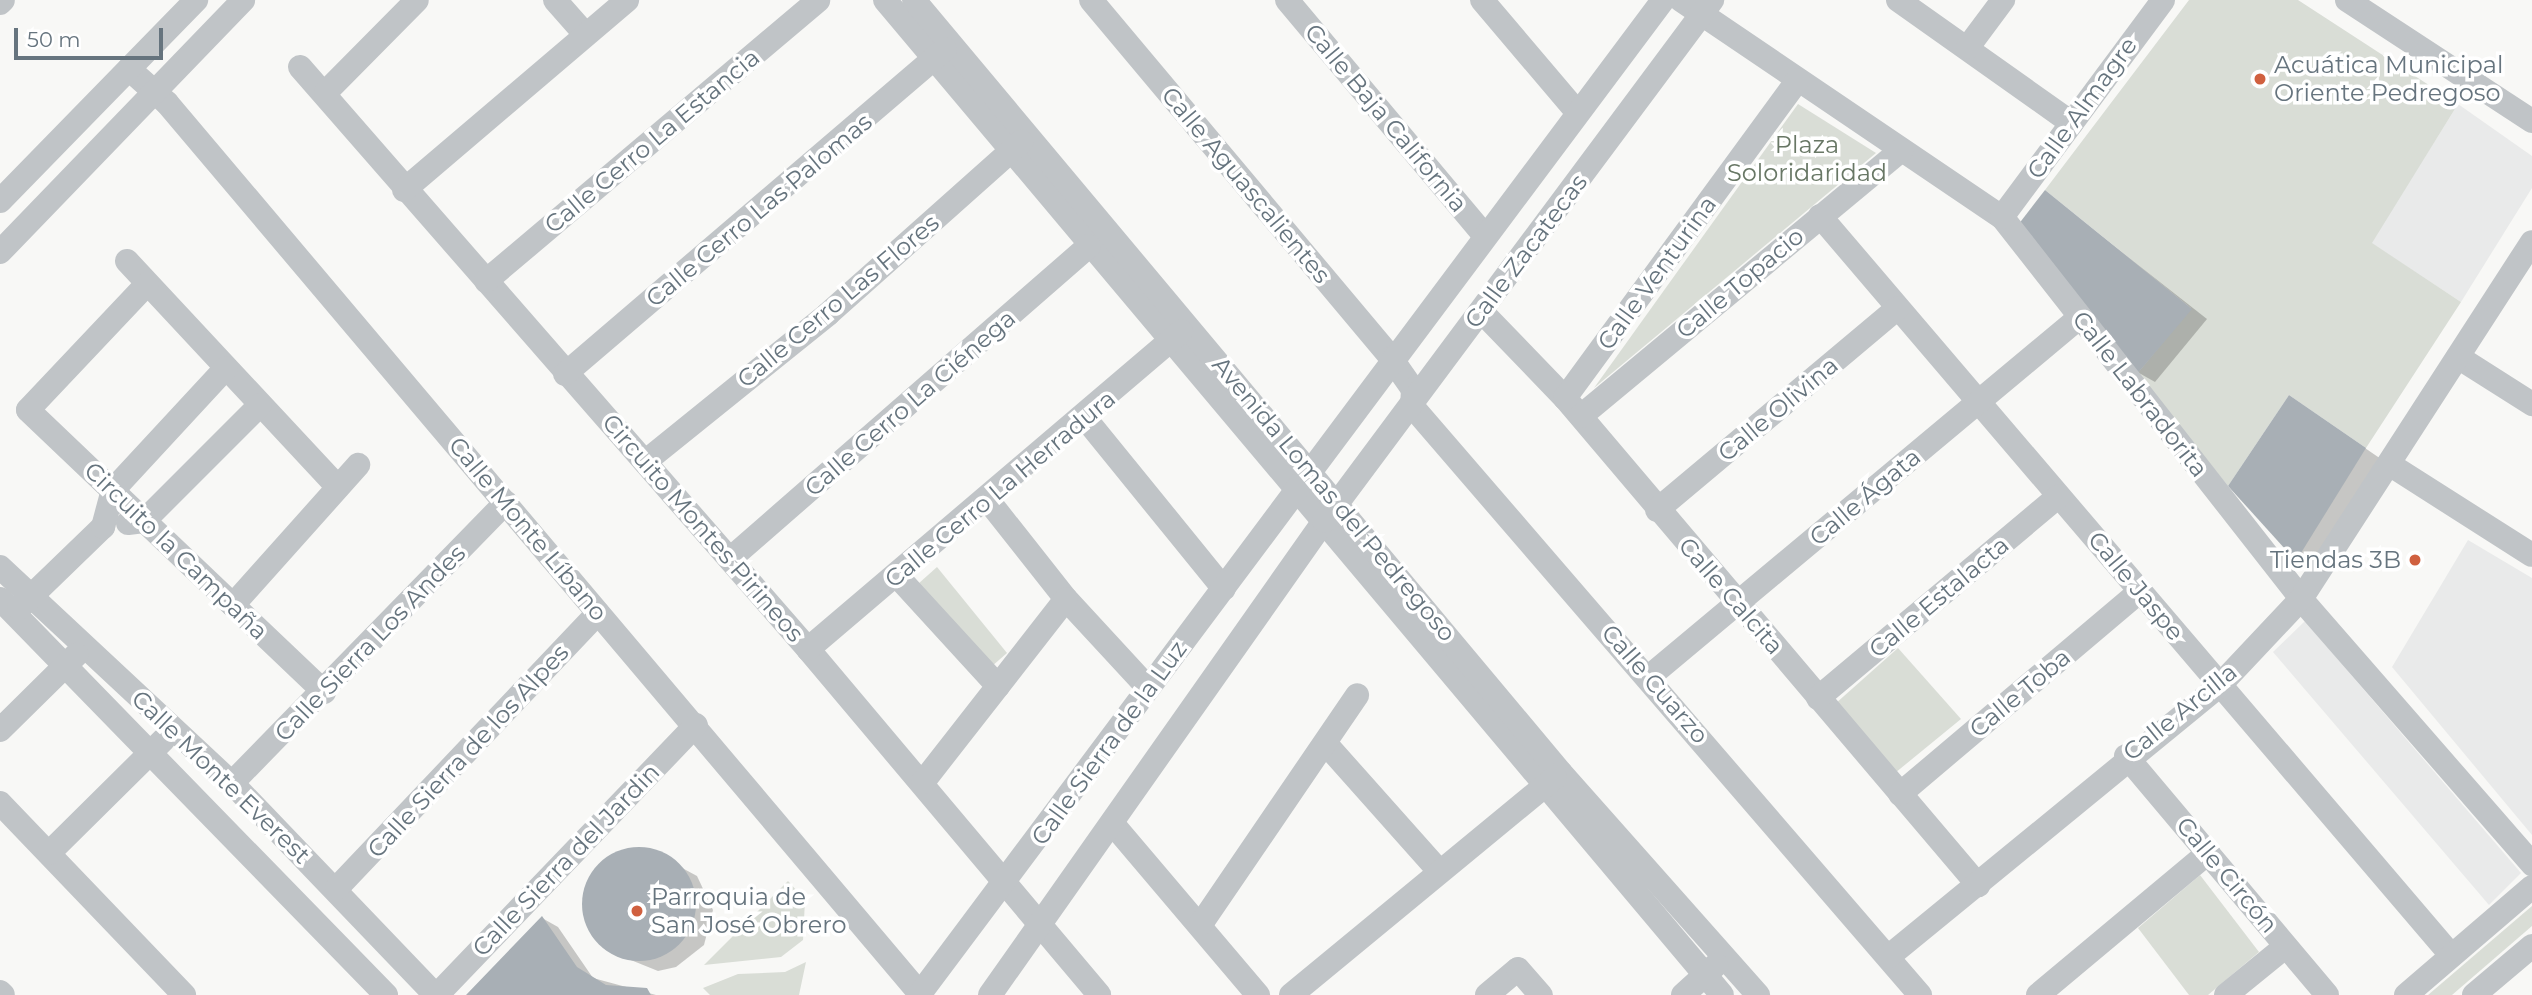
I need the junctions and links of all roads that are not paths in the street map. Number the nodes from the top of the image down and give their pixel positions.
1 (196, 0) edge
2 (243, 0) edge
3 (417, 0) edge
4 (555, 0) edge
5 (627, 0) edge
6 (818, 0) edge
7 (885, 0) edge
8 (914, 0) edge
9 (1091, 0) edge
10 (1287, 0) edge
11 (1482, 0) edge
12 (1663, 0) edge
13 (1898, 0) edge
14 (2003, 0) edge
15 (2163, 0) edge
16 (2347, 0) edge
17 (1696, 6) edge
18 (585, 34) junction
19 (1968, 47) junction
20 (942, 52) junction
21 (300, 67) dead end
22 (129, 69) junction
23 (1798, 80) junction
24 (154, 91) junction
25 (326, 92) junction
26 (1576, 111) junction
27 (2532, 121) edge
28 (2072, 123) junction
29 (1028, 136) junction
30 (1901, 150) junction
31 (1009, 153) junction
32 (404, 190) junction
33 (0, 201) edge
34 (1820, 216) junction
35 (2002, 217) junction
36 (1485, 236) junction
37 (2532, 242) edge
38 (1089, 246) junction
39 (0, 252) edge
40 (127, 261) dead end
41 (486, 281) junction
42 (147, 284) junction
43 (1898, 308) junction
44 (1481, 311) junction
45 (2080, 317) junction
46 (1188, 325) junction
47 (1169, 342) junction
48 (2458, 357) junction
49 (226, 368) junction
50 (565, 374) junction
51 (1404, 381) junction
52 (1979, 403) junction
53 (2532, 404) edge
54 (260, 405) junction
55 (1573, 407) junction
56 (1085, 418) junction
57 (646, 461) junction
58 (2389, 464) junction
59 (358, 465) dead end
60 (1307, 483) junction
61 (338, 487) junction
62 (113, 490) junction
63 (2059, 496) junction
64 (987, 499) junction
65 (1339, 501) junction
66 (506, 502) junction
67 (1657, 510) junction
68 (144, 521) junction
69 (1324, 522) junction
70 (103, 527) junction
71 (2532, 555) edge
72 (730, 559) junction
73 (0, 567) edge
74 (898, 576) junction
75 (1224, 589) junction
76 (2140, 592) junction
77 (1066, 599) junction
78 (2301, 599) junction
79 (15, 603) edge
80 (1737, 604) junction
81 (233, 606) junction
82 (598, 613) junction
83 (83, 646) junction
84 (808, 649) junction
85 (66, 665) junction
86 (1650, 676) junction
87 (2220, 685) junction
88 (998, 686) junction
89 (1147, 688) junction
90 (324, 692) junction
91 (1357, 695) dead end
92 (1818, 698) junction
93 (696, 725) junction
94 (0, 730) edge
95 (173, 730) junction
96 (1326, 744) junction
97 (152, 751) junction
98 (2126, 756) junction
99 (1552, 780) junction
100 (923, 782) junction
101 (232, 783) junction
102 (1900, 794) junction
103 (0, 803) edge
104 (1112, 823) junction
105 (278, 829) junction
106 (49, 853) junction
107 (2208, 853) junction
108 (253, 854) junction
109 (2532, 864) edge
110 (1438, 871) junction
111 (1978, 885) junction
112 (2532, 887) edge
113 (337, 888) junction
114 (1009, 889) junction
115 (1035, 919) junction
116 (1201, 924) junction
117 (2286, 946) junction
118 (2532, 946) edge
119 (2451, 955) junction
120 (1725, 957) junction
121 (1888, 957) junction
122 (1705, 975) junction
123 (184, 995) edge
124 (386, 995) edge
125 (436, 995) edge
126 (920, 995) edge
127 (990, 995) edge
128 (1100, 995) edge
129 (1258, 995) edge
130 (1291, 995) edge
131 (1487, 995) edge
132 (1541, 995) edge
133 (1683, 995) edge
134 (1722, 995) edge
135 (1758, 995) edge
136 (1920, 995) edge
137 (2038, 995) edge
138 (2226, 995) edge
139 (2327, 995) edge
140 (2406, 995) edge
141 (2475, 995) edge

1 - 22 street
2 - 24 street
3 - 25 street
4 - 18 street
5 - 18 street
6 - 41 street, Calle Cerro La Estancia
7 - 20 street, Avenida Lomas del Pedregoso
8 - 20 street, Avenida Lomas del Pedregoso
9 - 51 street, Calle Aguascalientes
10 - 36 street, Calle Baja California
11 - 26 street
12 - 26 street, Calle Zacatecas
13 - 19 street
14 - 19 street
15 - 28 street, Calle Almagre
16 - 27 street
17 - 23 street, Calle Labradorita
17 - 44 street, Calle Zacatecas
18 - 32 street
19 - 28 street
20 - 29 street, Avenida Lomas del Pedregoso
20 - 31 street, Avenida Lomas del Pedregoso
20 - 50 street, Calle Cerro Las Palomas
21 - 25 street, Circuito Montes Pirineos
22 - 24 street, Calle Monte Líbano
22 - 33 street
23 - 30 street, Calle Labradorita
23 - 55 street, Calle Venturina
24 - 39 street
24 - 66 street, Calle Monte Líbano
25 - 32 street, Circuito Montes Pirineos
26 - 36 street, Calle Zacatecas
28 - 35 street, Calle Almagre
29 - 31 street, Calle Cerro Las Flores
29 - 46 street, Avenida Lomas del Pedregoso
30 - 34 street, Calle Topacio
30 - 35 street, Calle Labradorita
31 - 38 street, Avenida Lomas del Pedregoso
31 - 57 street, Calle Cerro Las Flores
32 - 41 street, Circuito Montes Pirineos
34 - 43 street, Calle Jaspe
34 - 55 street, Calle Topacio
35 - 45 street, Calle Labradorita
36 - 51 street, Calle Zacatecas
37 - 48 street, Calle Arcilla
38 - 47 street, Avenida Lomas del Pedregoso
38 - 72 street, Calle Cerro La Ciénega
40 - 42 street
41 - 50 street, Circuito Montes Pirineos
42 - 49 street
42 - 62 street, Circuito la Campaña
43 - 52 street, Calle Jaspe
43 - 67 street, Calle Olivina
44 - 51 street, Calle Zacatecas
44 - 55 street, Calle Calcita
45 - 52 street, Calle Ágata
45 - 78 street, Calle Labradorita
46 - 47 street, Calle Cerro La Herradura
46 - 60 street, Avenida Lomas del Pedregoso
47 - 56 street, Calle Cerro La Herradura
47 - 60 street, Avenida Lomas del Pedregoso
48 - 53 street
48 - 58 street, Calle Arcilla
49 - 54 street
49 - 62 street
50 - 57 street, Circuito Montes Pirineos
51 - 60 street, Calle Zacatecas
51 - 65 street, Calle Zacatecas
51 - 86 street, Calle Cuarzo
52 - 63 street, Calle Jaspe
52 - 80 street, Calle Ágata
54 - 61 street
54 - 68 street
55 - 67 street, Calle Calcita
56 - 64 street, Calle Cerro La Herradura
56 - 75 street
57 - 72 street, Circuito Montes Pirineos
58 - 71 street
58 - 78 street, Calle Arcilla
59 - 61 street
60 - 65 street, Avenida Lomas del Pedregoso
60 - 69 street, Avenida Lomas del Pedregoso
60 - 75 street, Calle Sierra de la Luz
61 - 81 street
62 - 68 street, Circuito la Campaña
62 - 70 street
63 - 76 street, Calle Jaspe
63 - 92 street, Calle Estalacta
64 - 74 street, Calle Cerro La Herradura
64 - 77 street
65 - 69 street, Calle Sierra de la Luz
65 - 99 street, Avenida Lomas del Pedregoso
66 - 82 street, Calle Monte Líbano
66 - 90 street, Calle Sierra Los Andes
67 - 80 street, Calle Calcita
68 - 70 street
68 - 81 street, Circuito la Campaña
69 - 99 street, Avenida Lomas del Pedregoso
69 - 104 street, Calle Sierra de la Luz
70 - 79 street
72 - 84 street, Circuito Montes Pirineos
73 - 79 street, Calle Monte Everest
74 - 84 street, Calle Cerro La Herradura
74 - 88 street
75 - 89 street, Calle Sierra de la Luz
76 - 87 street, Calle Jaspe
76 - 102 street, Calle Toba
77 - 88 street
77 - 89 street
78 - 87 street, Calle Arcilla
78 - 109 street, Calle Labradorita
79 - 83 street, Calle Monte Everest
79 - 85 street, Calle Monte Everest
80 - 86 street, Calle Ágata
80 - 92 street, Calle Calcita
81 - 90 street, Circuito la Campaña
82 - 93 street, Calle Monte Líbano
82 - 113 street, Calle Sierra de los Alpes
83 - 85 street
83 - 95 street, Calle Monte Everest
84 - 100 street, Circuito Montes Pirineos
85 - 94 street
85 - 97 street, Calle Monte Everest
86 - 121 street, Calle Cuarzo
87 - 98 street, Calle Arcilla
87 - 119 street, Calle Jaspe
88 - 100 street
89 - 114 street, Calle Sierra de la Luz
90 - 101 street, Calle Sierra Los Andes
91 - 96 street
92 - 102 street, Calle Calcita
93 - 125 street, Calle Sierra del Jardin
93 - 126 street, Calle Monte Líbano
95 - 97 street
95 - 101 street, Calle Monte Everest
96 - 110 street
96 - 116 street
97 - 106 street
97 - 108 street, Calle Monte Everest
98 - 107 street, Calle Circón
98 - 111 street, Calle Arcilla
99 - 110 street
99 - 120 street, Avenida Lomas del Pedregoso
99 - 122 street, Avenida Lomas del Pedregoso
100 - 114 street, Circuito Montes Pirineos
101 - 105 street, Calle Monte Everest
102 - 111 street, Calle Calcita
103 - 106 street
104 - 115 street, Calle Sierra de la Luz
104 - 116 street
105 - 108 street
105 - 113 street, Calle Monte Everest
106 - 123 street
107 - 117 street, Calle Circón
107 - 137 street
108 - 124 street, Calle Monte Everest
110 - 130 street
111 - 121 street, Calle Arcilla
112 - 119 street
113 - 125 street, Calle Monte Everest
114 - 115 street, Circuito Montes Pirineos
114 - 126 street, Calle Sierra de la Luz
115 - 127 street, Calle Sierra de la Luz
115 - 128 street, Circuito Montes Pirineos
116 - 129 street
117 - 138 street
117 - 139 street, Calle Circón
118 - 141 street
119 - 140 street
120 - 122 street
120 - 135 street, Avenida Lomas del Pedregoso
121 - 136 street, Calle Cuarzo
122 - 133 street
122 - 134 street, Avenida Lomas del Pedregoso
131 - 132 street

